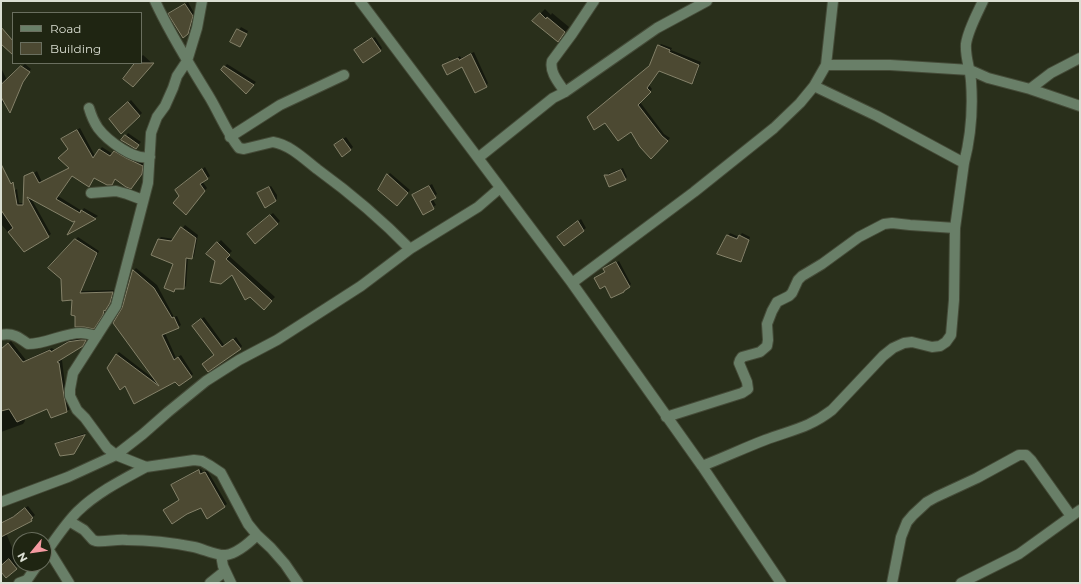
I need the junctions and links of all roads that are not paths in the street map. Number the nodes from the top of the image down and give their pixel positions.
1 (155, 1) edge
2 (202, 1) edge
3 (360, 1) edge
4 (594, 1) edge
5 (707, 1) edge
6 (833, 1) edge
7 (983, 1) edge
8 (1080, 58) edge
9 (187, 61) junction
10 (826, 65) junction
11 (970, 70) junction
12 (344, 75) dead end
13 (814, 86) junction
14 (1030, 89) junction
15 (565, 92) junction
16 (1080, 106) edge
17 (89, 108) dead end
18 (230, 137) junction
19 (150, 157) junction
20 (478, 158) junction
21 (964, 163) junction
22 (500, 188) junction
23 (91, 193) dead end
24 (143, 200) junction
25 (955, 228) junction
26 (410, 250) junction
27 (572, 283) junction
28 (1, 335) edge
29 (97, 336) junction
30 (666, 417) junction
31 (116, 455) junction
32 (702, 466) junction
33 (146, 467) junction
34 (1, 502) edge
35 (1080, 510) edge
36 (1071, 516) junction
37 (69, 520) junction
38 (257, 535) junction
39 (52, 544) edge
40 (220, 555) junction
41 (52, 560) edge
42 (225, 571) junction
43 (32, 572) edge
44 (24, 582) edge
45 (70, 583) edge
46 (210, 583) edge
47 (230, 583) edge
48 (298, 583) edge
49 (781, 583) edge
50 (892, 583) edge
51 (961, 583) edge

1 - 9 street
2 - 9 street
3 - 20 street
4 - 15 street
5 - 15 street
6 - 10 street
7 - 11 street
8 - 14 street
9 - 18 street
9 - 19 street
10 - 11 street
10 - 13 street
11 - 14 street
11 - 21 street
12 - 18 street
13 - 21 street
13 - 27 street
14 - 16 street
15 - 20 street
17 - 19 street
18 - 26 street
19 - 24 street
20 - 22 street
21 - 25 street
22 - 26 street
22 - 27 street
23 - 24 street
24 - 29 street
25 - 30 street
25 - 32 street
26 - 31 street
27 - 30 street
28 - 29 street
29 - 31 street
30 - 32 street
31 - 33 street
31 - 34 street
32 - 49 street
33 - 37 street
33 - 38 street
35 - 36 street
36 - 50 street
36 - 51 street
37 - 39 street
37 - 40 street
38 - 40 street
38 - 48 street
40 - 42 street
41 - 45 street
42 - 46 street
42 - 47 street
43 - 44 street

